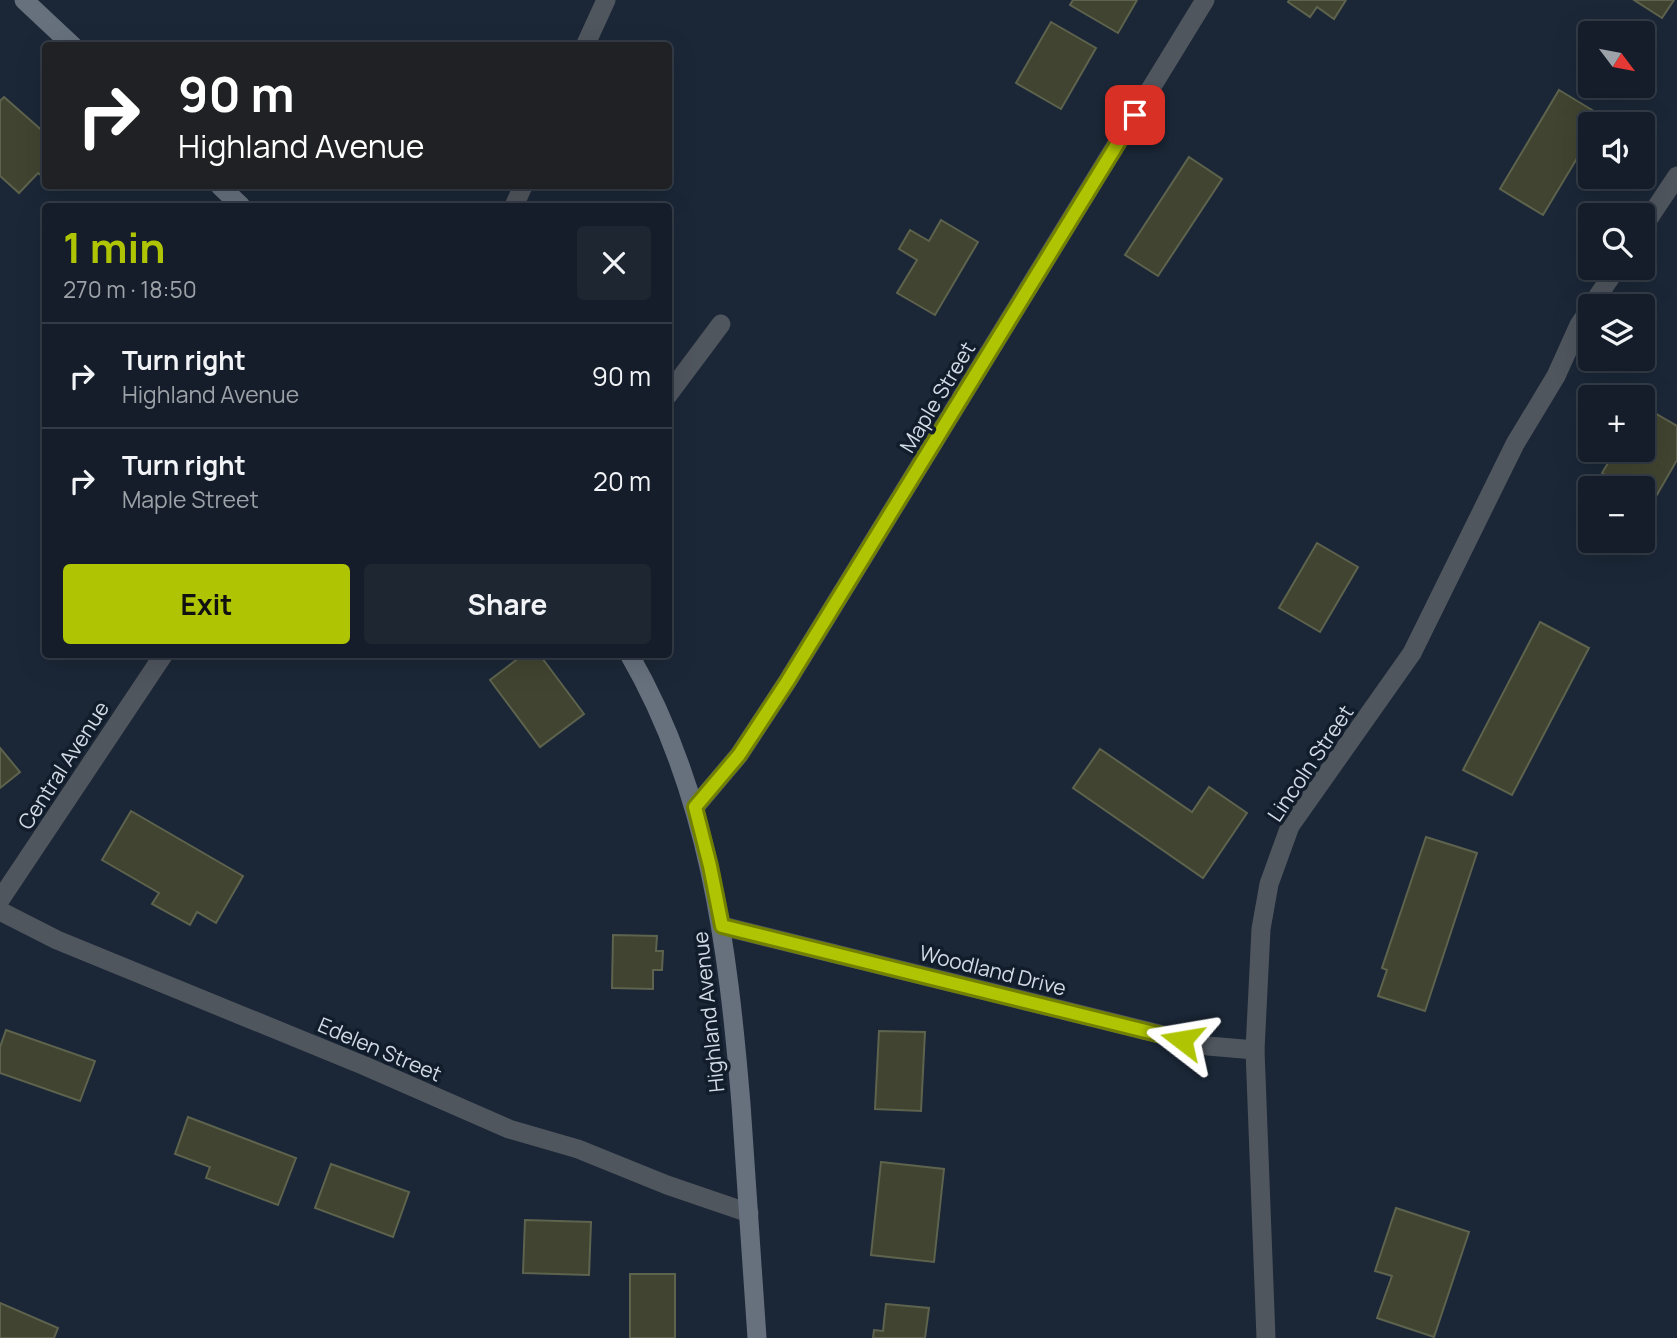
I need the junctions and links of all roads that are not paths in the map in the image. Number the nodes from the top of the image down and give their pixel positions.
1 (24, 0) edge
2 (606, 0) edge
3 (1205, 0) edge
4 (69, 42) edge
5 (587, 42) edge
6 (1677, 176) edge
7 (222, 189) edge
8 (238, 203) edge
9 (1655, 209) edge
10 (722, 324) dead end
11 (1578, 328) edge
12 (672, 390) edge
13 (161, 658) edge
14 (631, 658) edge
15 (695, 807) junction
16 (0, 900) edge
17 (0, 911) edge
18 (722, 926) junction
19 (1255, 1050) junction
20 (749, 1213) junction
21 (757, 1338) edge
22 (1266, 1338) edge

1 - 4 main road
2 - 5 street
3 - 15 street, Maple Street
6 - 9 street
7 - 8 main road
10 - 12 street
11 - 19 street, Lincoln Street
13 - 16 street, Central Avenue
14 - 15 main road, Highland Avenue
15 - 18 main road, Highland Avenue
17 - 20 street, Edelen Street
18 - 19 street, Woodland Drive
18 - 20 main road, Highland Avenue
19 - 22 street, Lincoln Street
20 - 21 main road, Highland Avenue

